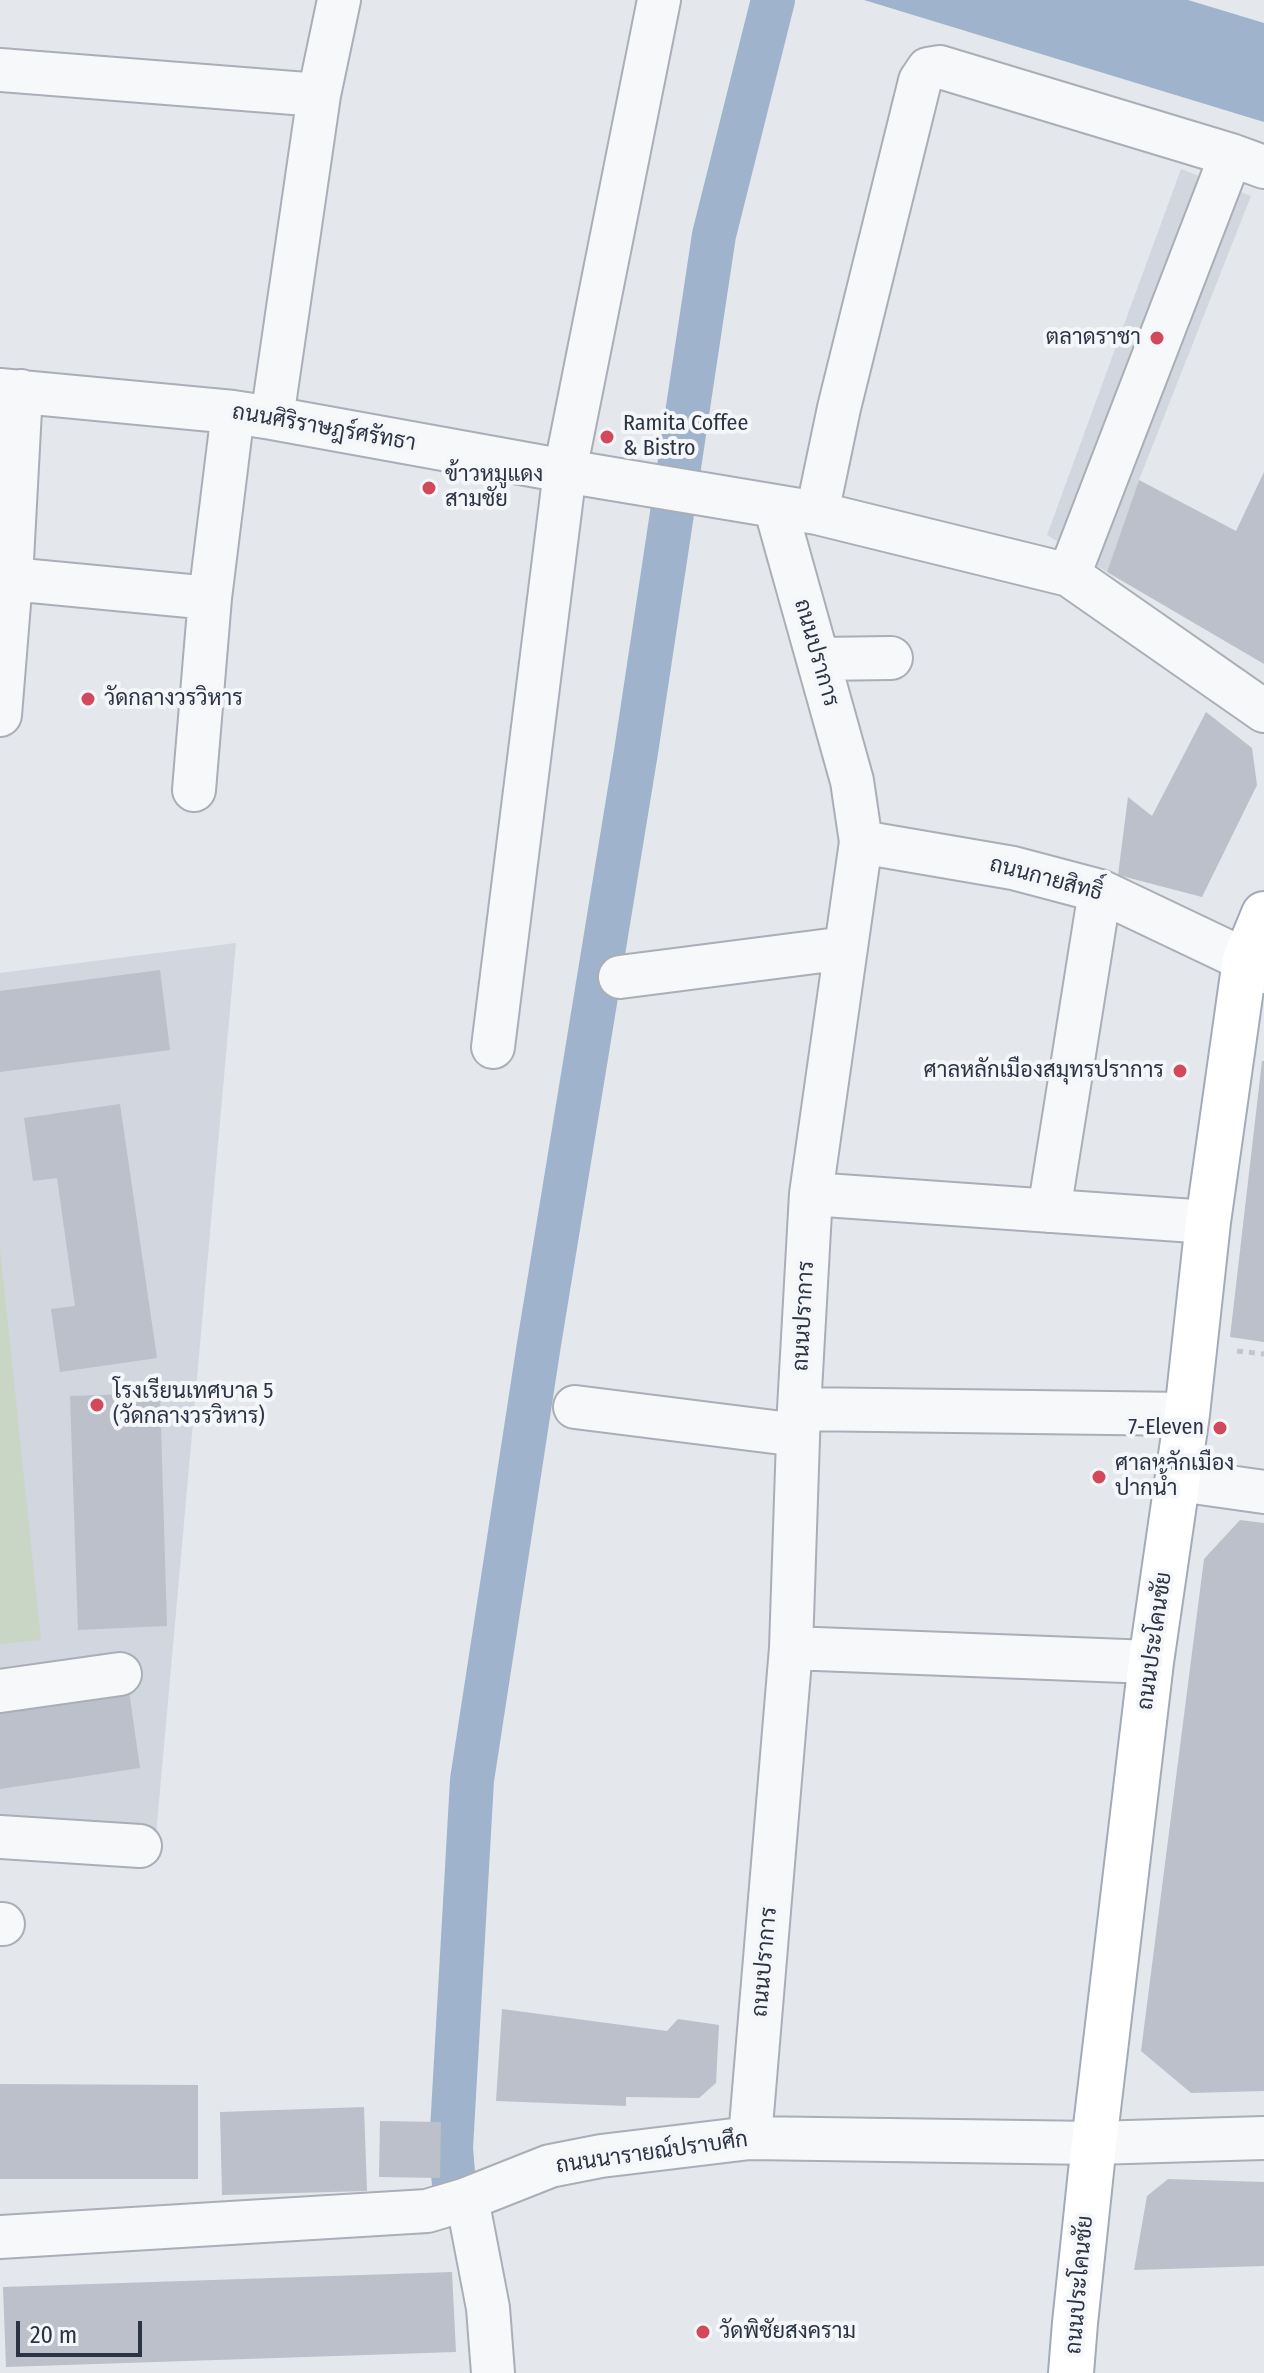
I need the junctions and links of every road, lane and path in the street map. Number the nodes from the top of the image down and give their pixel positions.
1 (339, 0) edge
2 (659, 0) edge
3 (0, 70) edge
4 (319, 95) junction
5 (1248, 161) edge
6 (11, 391) edge
7 (252, 415) junction
8 (565, 471) junction
9 (775, 506) junction
10 (817, 513) junction
11 (1069, 575) junction
12 (11, 579) junction
13 (210, 598) junction
14 (891, 658) dead end
15 (818, 659) junction
16 (1264, 711) edge
17 (0, 715) edge
18 (194, 790) dead end
19 (861, 842) junction
20 (1100, 891) junction
21 (1264, 914) edge
22 (846, 948) junction
23 (1255, 966) edge
24 (620, 977) dead end
25 (493, 1047) dead end
26 (811, 1194) junction
27 (1049, 1211) junction
28 (1208, 1222) junction
29 (575, 1407) dead end
30 (1187, 1414) junction
31 (798, 1422) junction
32 (1179, 1480) junction
33 (1264, 1492) edge
34 (791, 1648) junction
35 (1151, 1662) junction
36 (120, 1674) dead end
37 (0, 1691) edge
38 (0, 1837) edge
39 (140, 1846) dead end
40 (750, 2138) junction
41 (1264, 2138) edge
42 (1094, 2143) junction
43 (467, 2199) junction
44 (0, 2237) edge
45 (493, 2373) edge
46 (1071, 2373) edge

1 - 4 street
2 - 8 street
3 - 4 street
4 - 7 street
5 - 10 street
5 - 11 street
6 - 7 street, ถนนศิริราษฎร์ศรัทธา
6 - 12 street
7 - 8 street, ถนนศิริราษฎร์ศรัทธา
7 - 13 street
8 - 9 street, ถนนศิริราษฎร์ศรัทธา
8 - 25 street
9 - 10 street, ถนนศิริราษฎร์ศรัทธา
9 - 15 street, ถนนปราการ
10 - 11 street, ถนนศิริราษฎร์ศรัทธา
11 - 16 street
12 - 13 street
12 - 17 street
13 - 18 street
14 - 15 street
15 - 19 street, ถนนปราการ
19 - 20 street, ถนนกายสิทธิ์
19 - 22 street, ถนนปราการ
20 - 23 street, ถนนกายสิทธิ์
20 - 27 street
21 - 23 main road, ถนนประโคนชัย
22 - 24 street
22 - 26 street, ถนนปราการ
23 - 28 main road, ถนนประโคนชัย
26 - 27 street
26 - 31 street, ถนนปราการ
27 - 28 street
28 - 30 main road, ถนนประโคนชัย
29 - 31 street
30 - 31 street
30 - 32 main road, ถนนประโคนชัย
31 - 34 street, ถนนปราการ
32 - 33 street
32 - 35 main road, ถนนประโคนชัย
34 - 35 street
34 - 40 street, ถนนปราการ
35 - 42 main road, ถนนประโคนชัย
36 - 37 street
38 - 39 street
40 - 42 street, ถนนนารายณ์ปราบศึก
40 - 43 street, ถนนนารายณ์ปราบศึก
41 - 42 street, ถนนนารายณ์ปราบศึก
42 - 46 main road, ถนนประโคนชัย
43 - 44 street, ถนนนารายณ์ปราบศึก
43 - 45 street

